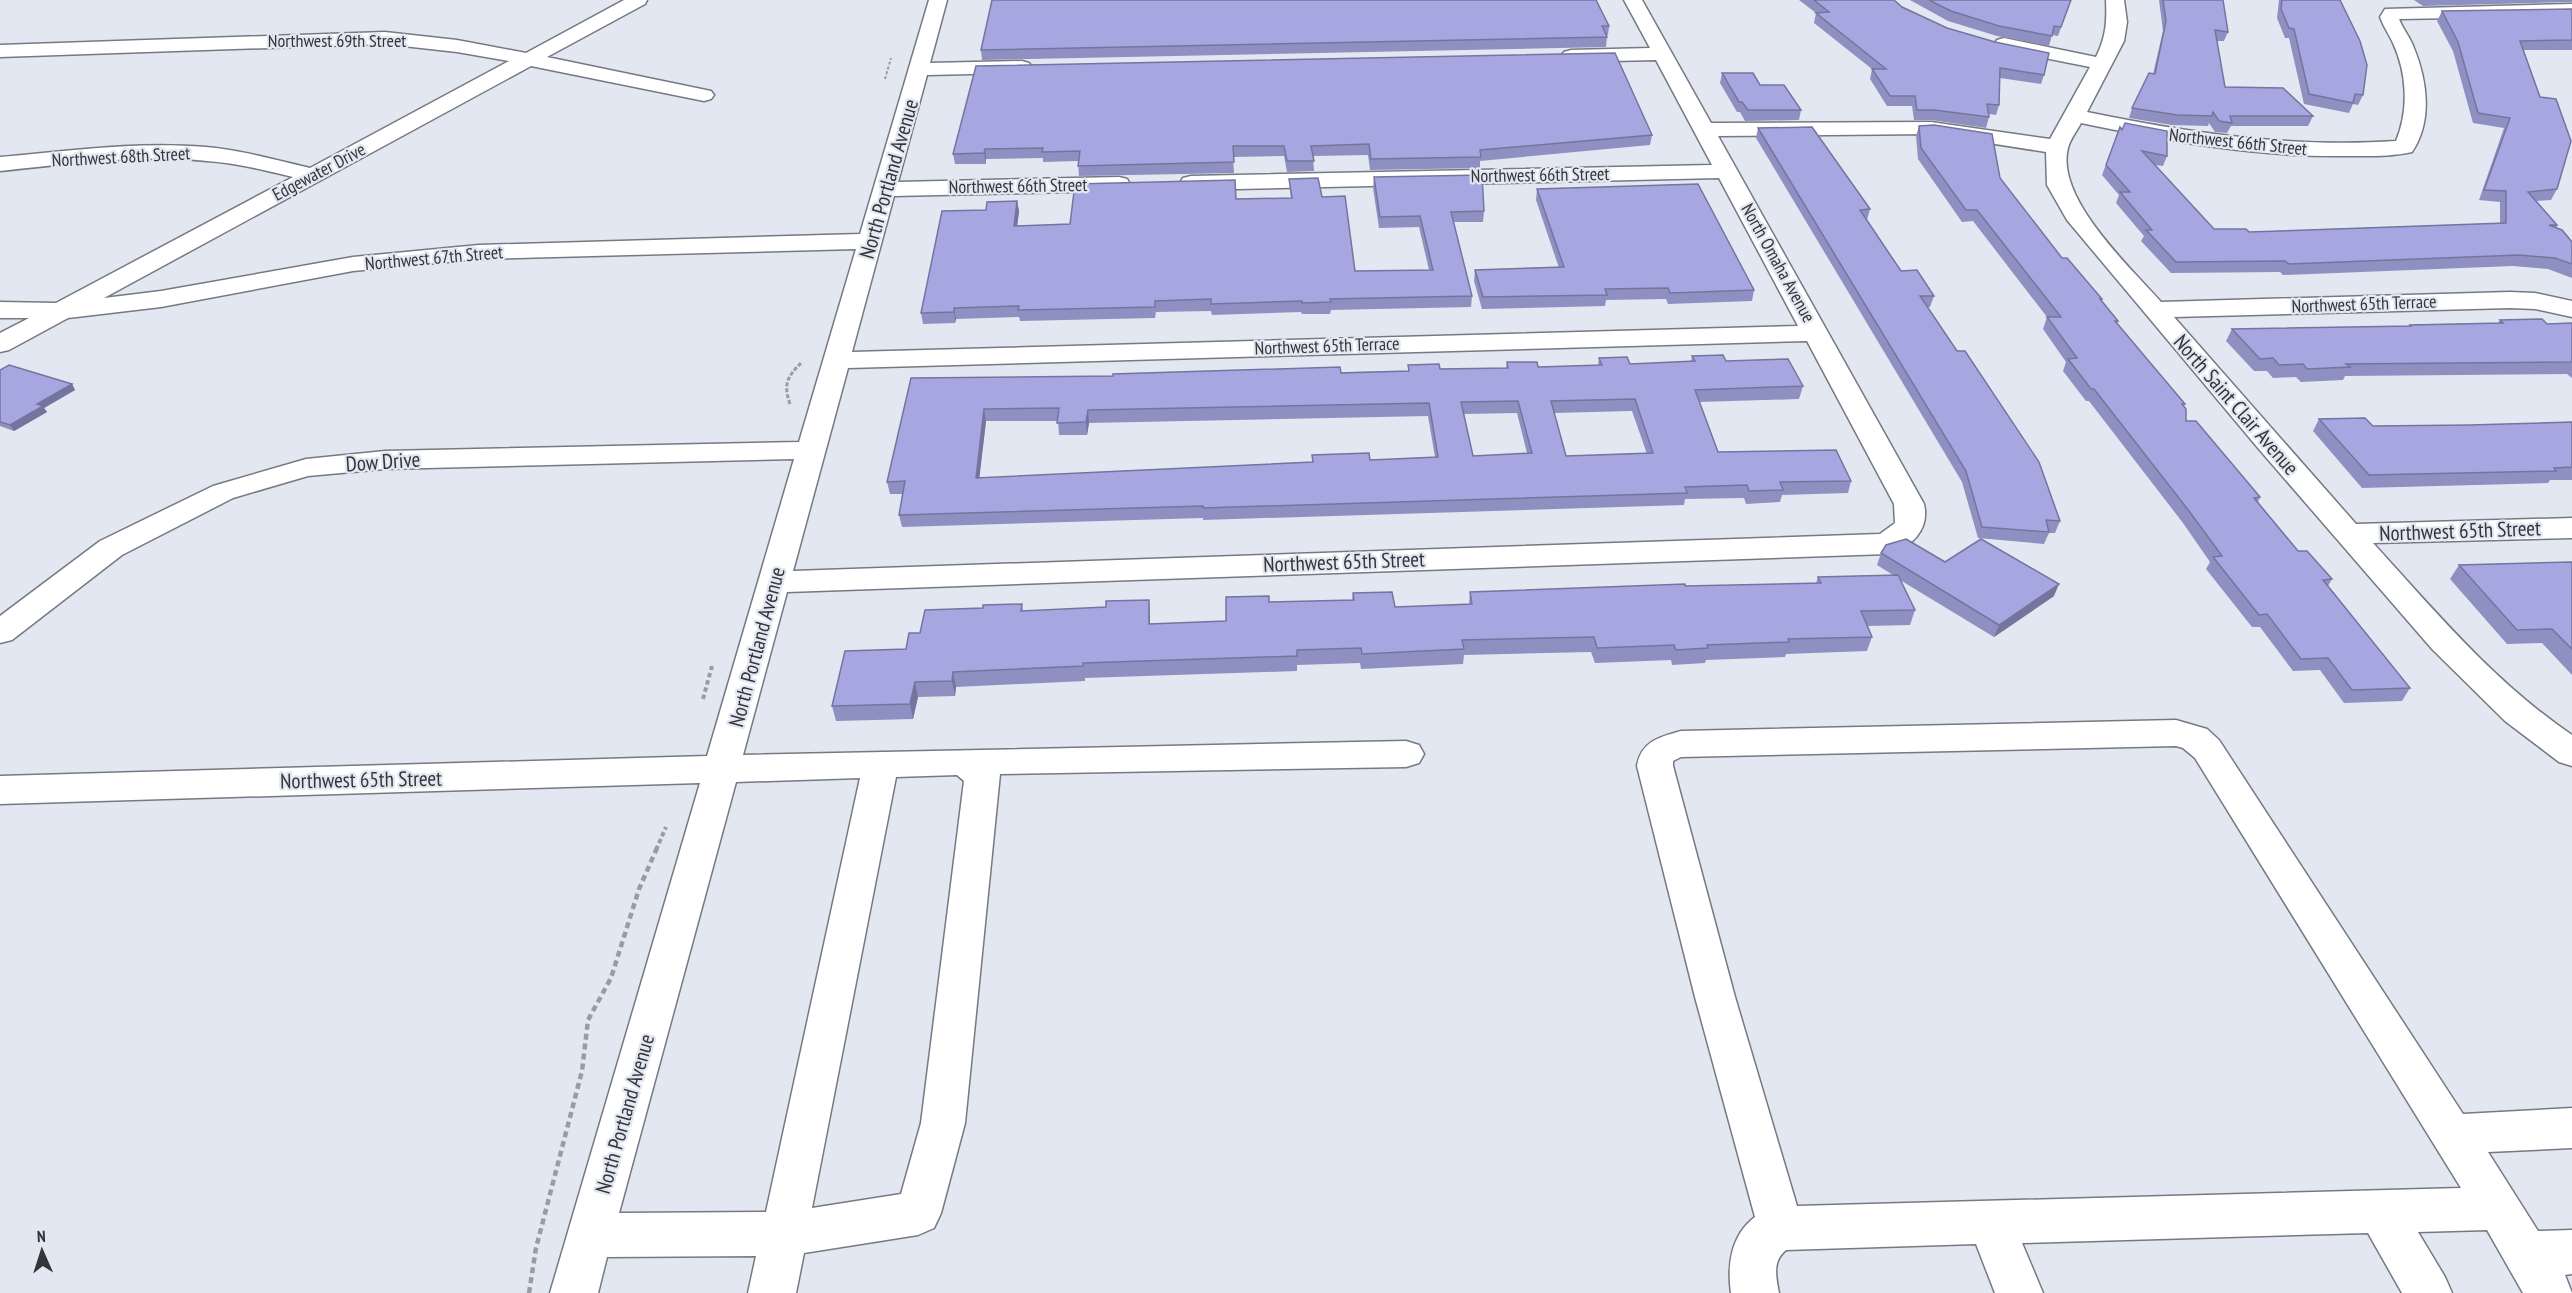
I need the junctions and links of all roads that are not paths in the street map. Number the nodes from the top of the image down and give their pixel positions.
1 (638, 0) edge
2 (938, 0) edge
3 (1633, 0) edge
4 (2115, 0) edge
5 (2572, 10) edge
6 (1990, 41) edge
7 (0, 51) edge
8 (1663, 54) junction
9 (1555, 56) edge
10 (528, 59) junction
11 (2103, 63) junction
12 (1043, 66) edge
13 (920, 69) junction
14 (705, 95) dead end
15 (2073, 115) junction
16 (1703, 130) junction
17 (2057, 147) junction
18 (0, 164) edge
19 (1726, 171) junction
20 (312, 175) junction
21 (1165, 183) edge
22 (1141, 184) edge
23 (885, 189) junction
24 (871, 241) junction
25 (2572, 309) edge
26 (0, 310) edge
27 (2155, 310) junction
28 (60, 311) junction
29 (1817, 333) junction
30 (0, 344) edge
31 (837, 360) junction
32 (812, 450) junction
33 (1909, 528) joint
34 (2572, 528) edge
35 (2348, 534) junction
36 (774, 582) junction
37 (0, 632) edge
38 (2572, 753) edge
39 (1406, 754) dead end
40 (965, 762) junction
41 (880, 765) junction
42 (722, 771) junction
43 (0, 790) edge
44 (2572, 1128) edge
45 (2451, 1134) junction
46 (2499, 1208) junction
47 (2381, 1212) junction
48 (1991, 1223) junction
49 (1781, 1228) junction
50 (783, 1234) junction
51 (591, 1235) junction
52 (2572, 1252) edge
53 (2525, 1254) junction
54 (574, 1293) edge
55 (772, 1293) edge
56 (1755, 1293) edge
57 (2019, 1293) edge
58 (2428, 1293) edge
59 (2549, 1293) edge

1 - 10 street, Edgewater Drive
2 - 13 street, North Portland Avenue
3 - 8 street, North Omaha Avenue
4 - 11 street, North Saint Clair Avenue
5 - 15 street, Northwest 66th Street
6 - 11 street
7 - 10 street, Northwest 69th Street
8 - 9 street
8 - 16 street, North Omaha Avenue
10 - 14 street, Northwest 69th Street
10 - 20 street, Edgewater Drive
11 - 15 street, North Saint Clair Avenue
12 - 13 street
13 - 23 street, North Portland Avenue
15 - 17 street, North Saint Clair Avenue
16 - 17 street
16 - 19 street, North Omaha Avenue
17 - 27 street, North Saint Clair Avenue
18 - 20 street, Northwest 68th Street
19 - 21 street, Northwest 66th Street
19 - 29 street, North Omaha Avenue
20 - 28 street, Edgewater Drive
22 - 23 street, Northwest 66th Street
23 - 24 street, North Portland Avenue
24 - 28 street, Northwest 67th Street
24 - 31 street, North Portland Avenue
25 - 27 street, Northwest 65th Terrace
26 - 28 street, Northwest 67th Street
27 - 35 street, North Saint Clair Avenue
28 - 30 street, Edgewater Drive
29 - 31 street, Northwest 65th Terrace
29 - 33 street, North Omaha Avenue
31 - 32 street, North Portland Avenue
32 - 36 street, North Portland Avenue
32 - 37 street, Dow Drive
33 - 36 street, Northwest 65th Street
34 - 35 street, Northwest 65th Street
35 - 38 street, North Saint Clair Avenue
36 - 42 street, North Portland Avenue
39 - 40 street, Northwest 65th Street
40 - 41 street, Northwest 65th Street
40 - 50 street
41 - 42 street, Northwest 65th Street
41 - 50 street
42 - 43 street, Northwest 65th Street
42 - 51 street, North Portland Avenue
44 - 45 street
45 - 46 street
45 - 49 street
46 - 47 street
46 - 53 street
47 - 48 street
47 - 58 street
48 - 49 street
48 - 57 street
49 - 56 street
50 - 51 street
50 - 55 street
51 - 54 street, North Portland Avenue
52 - 53 street
53 - 59 street

